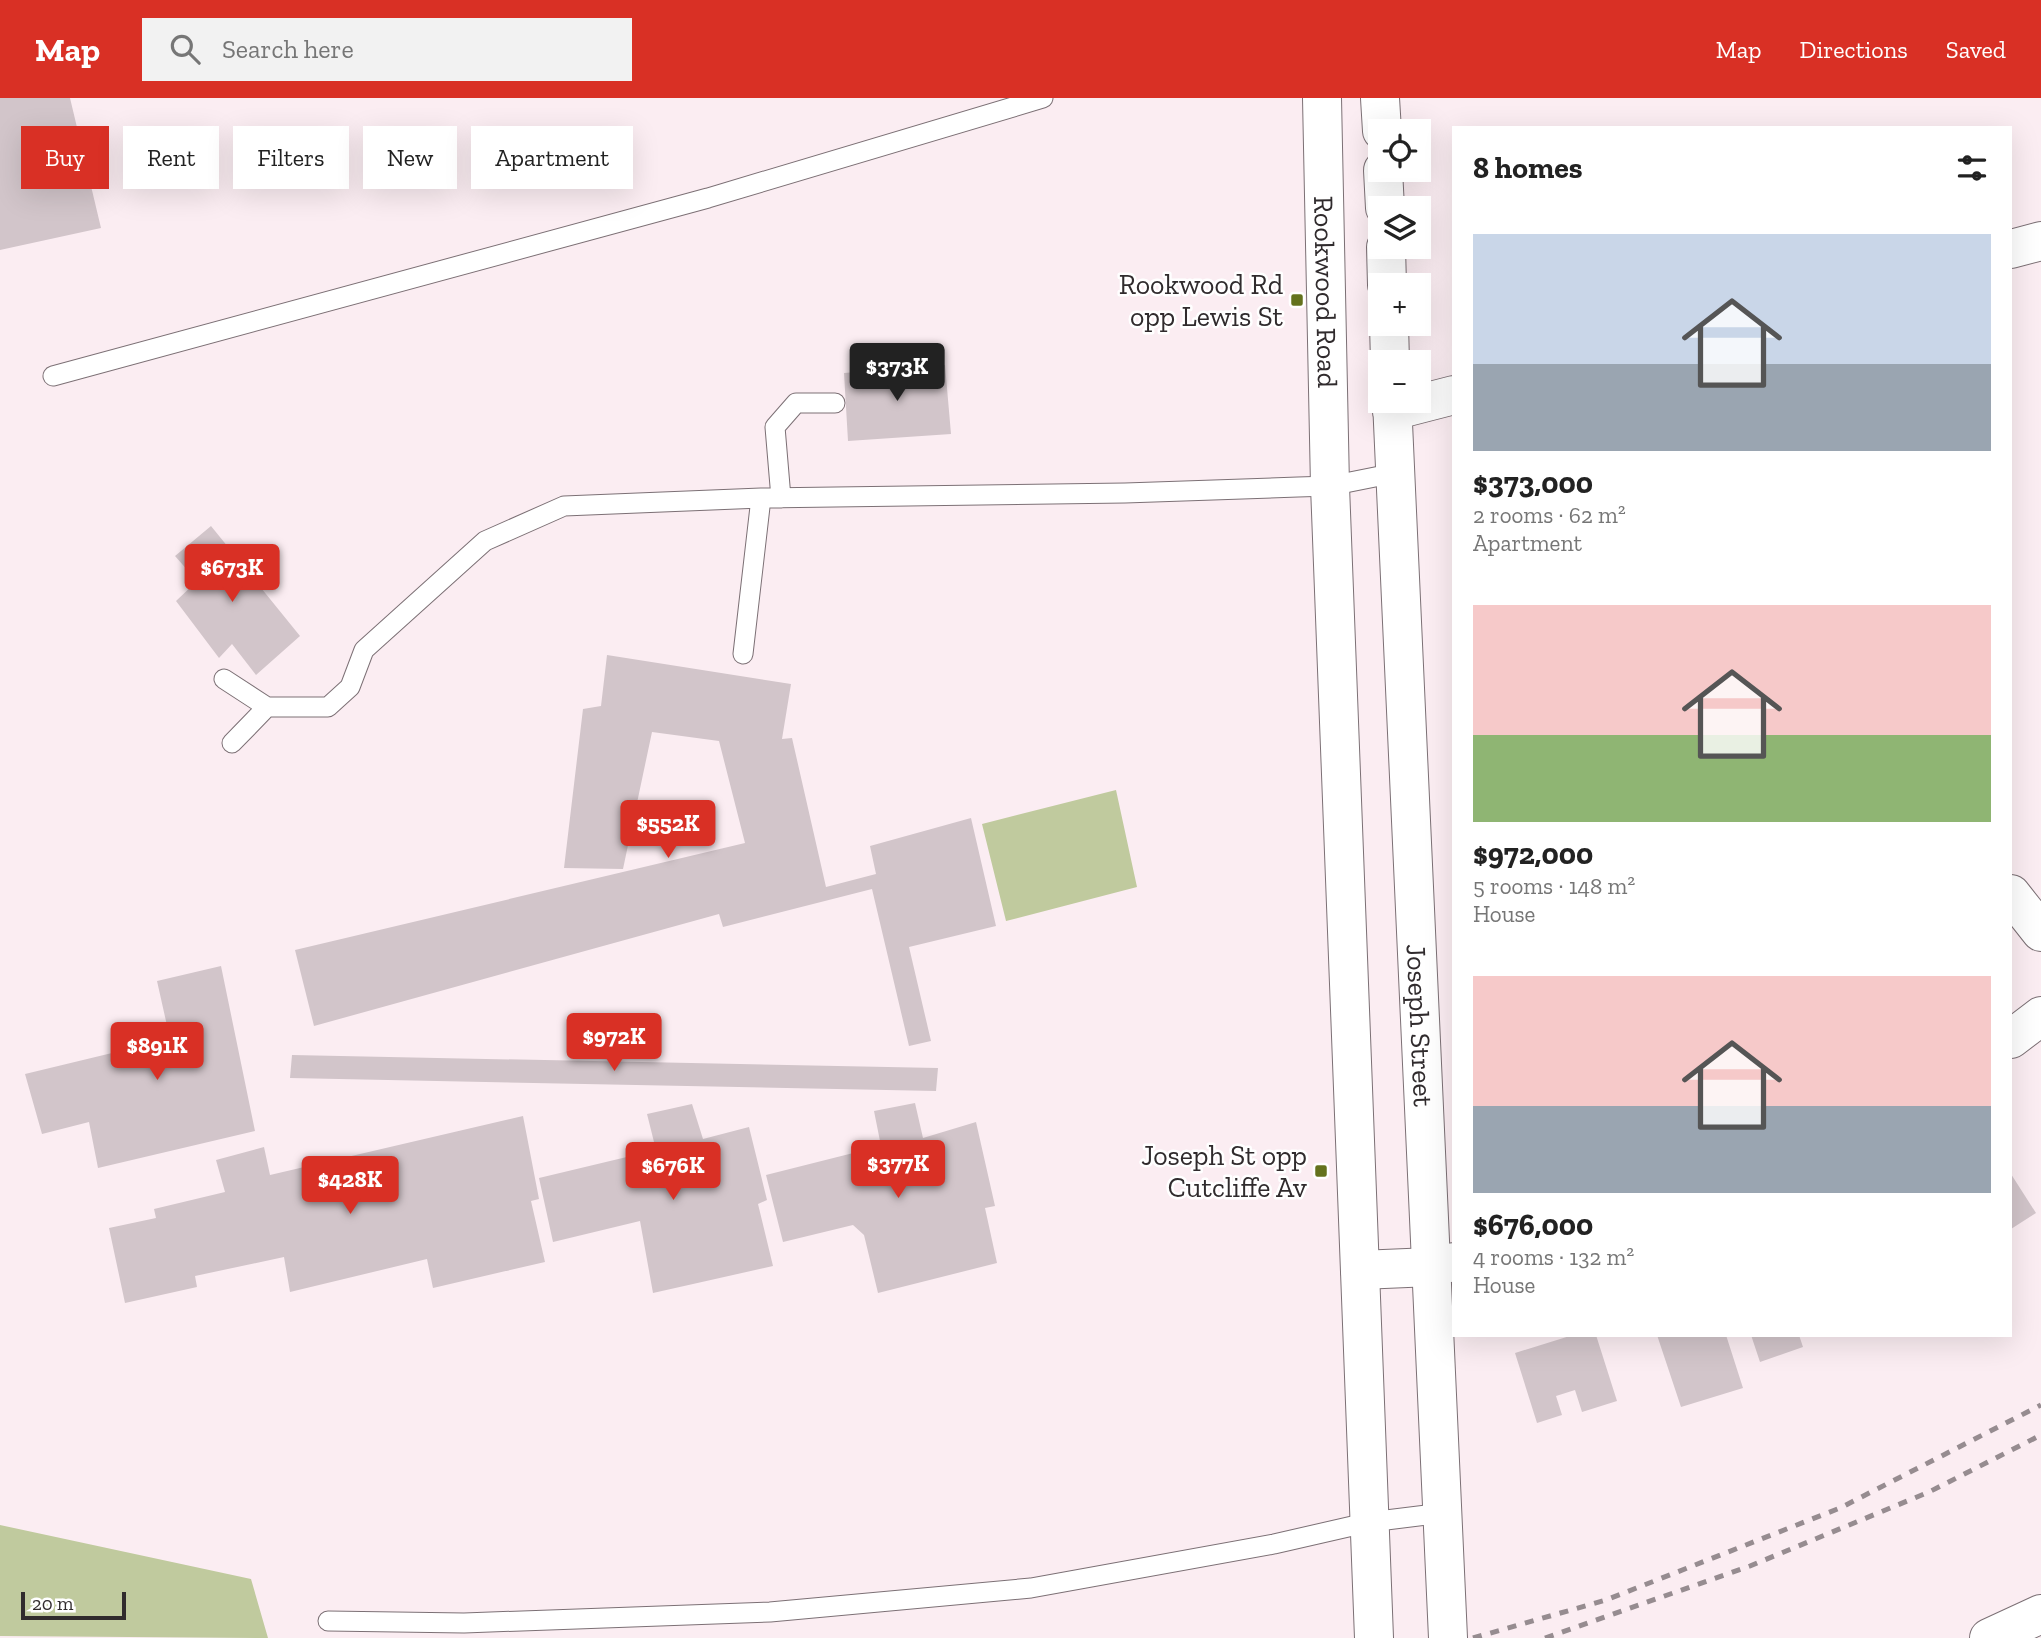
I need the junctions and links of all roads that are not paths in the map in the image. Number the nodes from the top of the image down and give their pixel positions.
1 (1043, 98) edge
2 (1322, 98) edge
3 (1380, 98) edge
4 (1381, 119) edge
5 (2041, 241) edge
6 (2012, 249) edge
7 (53, 376) dead end
8 (1452, 395) edge
9 (1431, 399) edge
10 (835, 402) dead end
11 (1392, 413) edge
12 (1395, 473) junction
13 (1330, 485) junction
14 (771, 498) junction
15 (743, 654) dead end
16 (224, 679) dead end
17 (267, 707) junction
18 (232, 743) dead end
19 (2012, 895) edge
20 (2041, 932) edge
21 (2041, 1016) edge
22 (2012, 1038) edge
23 (1442, 1264) edge
24 (1360, 1270) junction
25 (1443, 1513) junction
26 (1370, 1522) junction
27 (2041, 1614) edge
28 (328, 1621) dead end
29 (1374, 1638) edge
30 (1448, 1638) edge
31 (1989, 1638) edge

1 - 7 lane
2 - 13 main road, Rookwood Road
3 - 4 main road
5 - 6 main road
8 - 9 main road
10 - 14 lane
11 - 12 main road, Joseph Street
12 - 13 lane
12 - 23 main road, Joseph Street
13 - 14 lane
13 - 24 main road
14 - 15 lane
14 - 17 lane
16 - 17 lane
17 - 18 lane
19 - 20 main road
21 - 22 main road
23 - 24 main road
23 - 25 main road, Joseph Street
24 - 26 main road
25 - 26 lane
25 - 30 main road, Joseph Street
26 - 28 lane
26 - 29 main road
27 - 31 main road

